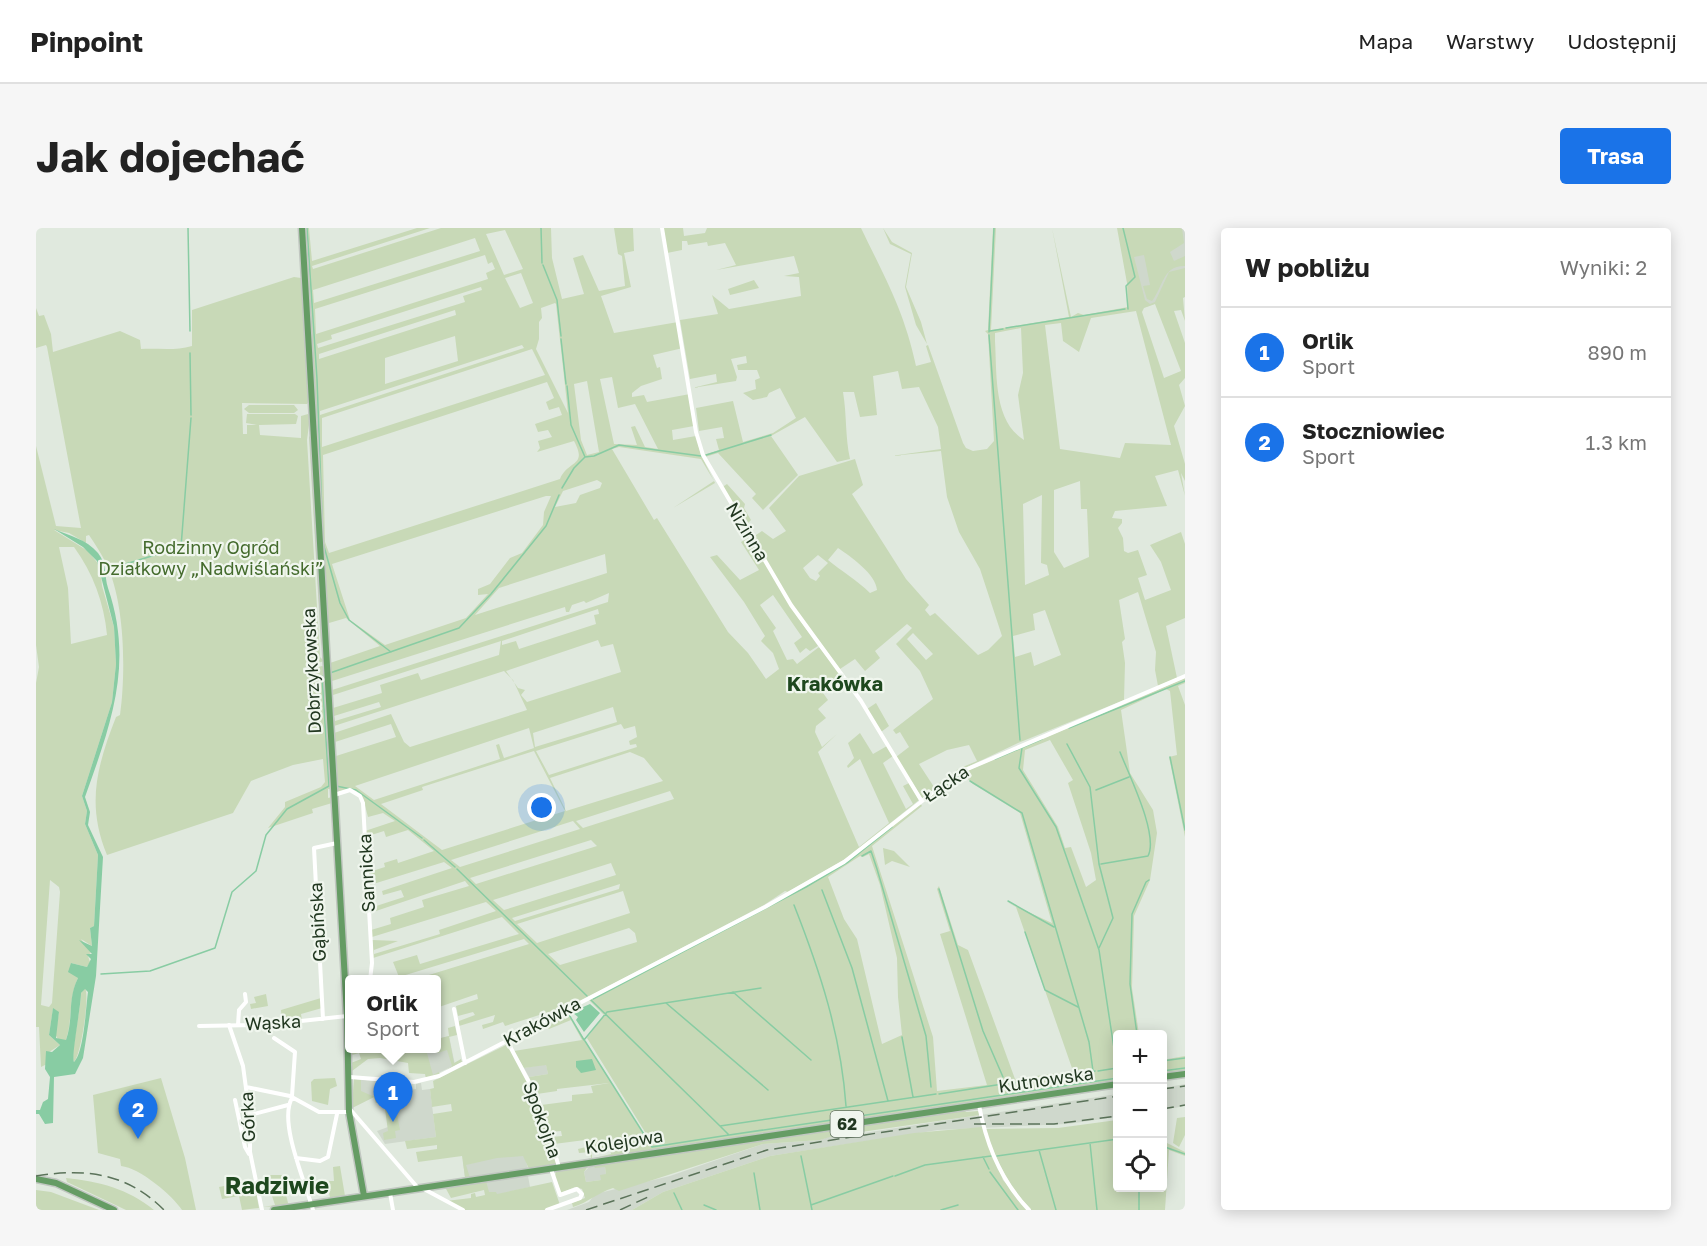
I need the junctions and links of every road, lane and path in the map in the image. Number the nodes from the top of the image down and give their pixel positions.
1 (302, 228) edge
2 (662, 228) edge
3 (1185, 676) edge
4 (334, 795) junction
5 (921, 800) junction
6 (337, 843) junction
7 (726, 927) joint
8 (346, 975) edge
9 (371, 975) edge
10 (245, 994) dead end
11 (454, 1009) dead end
12 (345, 1016) edge
13 (323, 1019) junction
14 (229, 1025) junction
15 (238, 1025) junction
16 (199, 1026) dead end
17 (274, 1038) dead end
18 (507, 1041) junction
19 (349, 1053) edge
20 (465, 1063) junction
21 (1185, 1074) edge
22 (1167, 1076) edge
23 (350, 1077) junction
24 (1113, 1085) edge
25 (246, 1087) junction
26 (292, 1097) junction
27 (234, 1100) dead end
28 (288, 1105) junction
29 (979, 1105) junction
30 (351, 1113) junction
31 (337, 1114) junction
32 (250, 1115) junction
33 (250, 1154) junction
34 (296, 1158) junction
35 (559, 1167) junction
36 (550, 1169) junction
37 (36, 1179) edge
38 (420, 1188) junction
39 (390, 1192) junction
40 (560, 1195) junction
41 (364, 1196) junction
42 (98, 1204) junction
43 (564, 1204) junction
44 (312, 1207) edge
45 (106, 1210) edge
46 (114, 1210) edge
47 (262, 1210) edge
48 (274, 1210) edge
49 (393, 1210) edge
50 (463, 1210) edge
51 (547, 1210) edge
52 (1029, 1210) edge

1 - 4 main road, Dobrzykowska
2 - 5 street, Nizinna
3 - 5 street, Łącka
4 - 6 main road, Dobrzykowska
4 - 9 street, Sannicka
5 - 7 street, Łącka
6 - 8 main road, Dobrzykowska
6 - 13 street, Gąbińska
7 - 18 street, Krakówka
10 - 15 street
11 - 20 street
12 - 13 street, Wąska
13 - 15 street, Wąska
14 - 15 street, Wąska
14 - 16 street, Wąska
14 - 25 street, Górka
17 - 26 street
18 - 20 street, Krakówka
18 - 35 street, Spokojna
19 - 23 main road, Dobrzykowska
20 - 23 street, Krakówka
21 - 22 main road
23 - 30 main road, Dobrzykowska
24 - 29 main road, Kutnowska / 62
25 - 26 street
25 - 32 street, Górka
26 - 28 street
26 - 31 street
27 - 33 street
28 - 32 street
28 - 34 street
29 - 35 main road, Kolejowa / 62
29 - 52 street
30 - 31 street
30 - 38 street
30 - 41 main road, Dobrzykowska
31 - 34 street
32 - 33 street, Górka
33 - 47 street, Górka
34 - 44 street
35 - 36 main road, Kolejowa / 62
36 - 38 main road, Kolejowa / 62
36 - 40 street
37 - 42 main road
38 - 39 main road, Kolejowa / 62
38 - 50 street
39 - 41 main road, Kolejowa / 62
39 - 49 street
40 - 43 street
40 - 43 street
41 - 44 main road, Kolejowa / 62
42 - 45 main road
42 - 46 main road
43 - 51 street
44 - 48 main road, Kolejowa / 62

